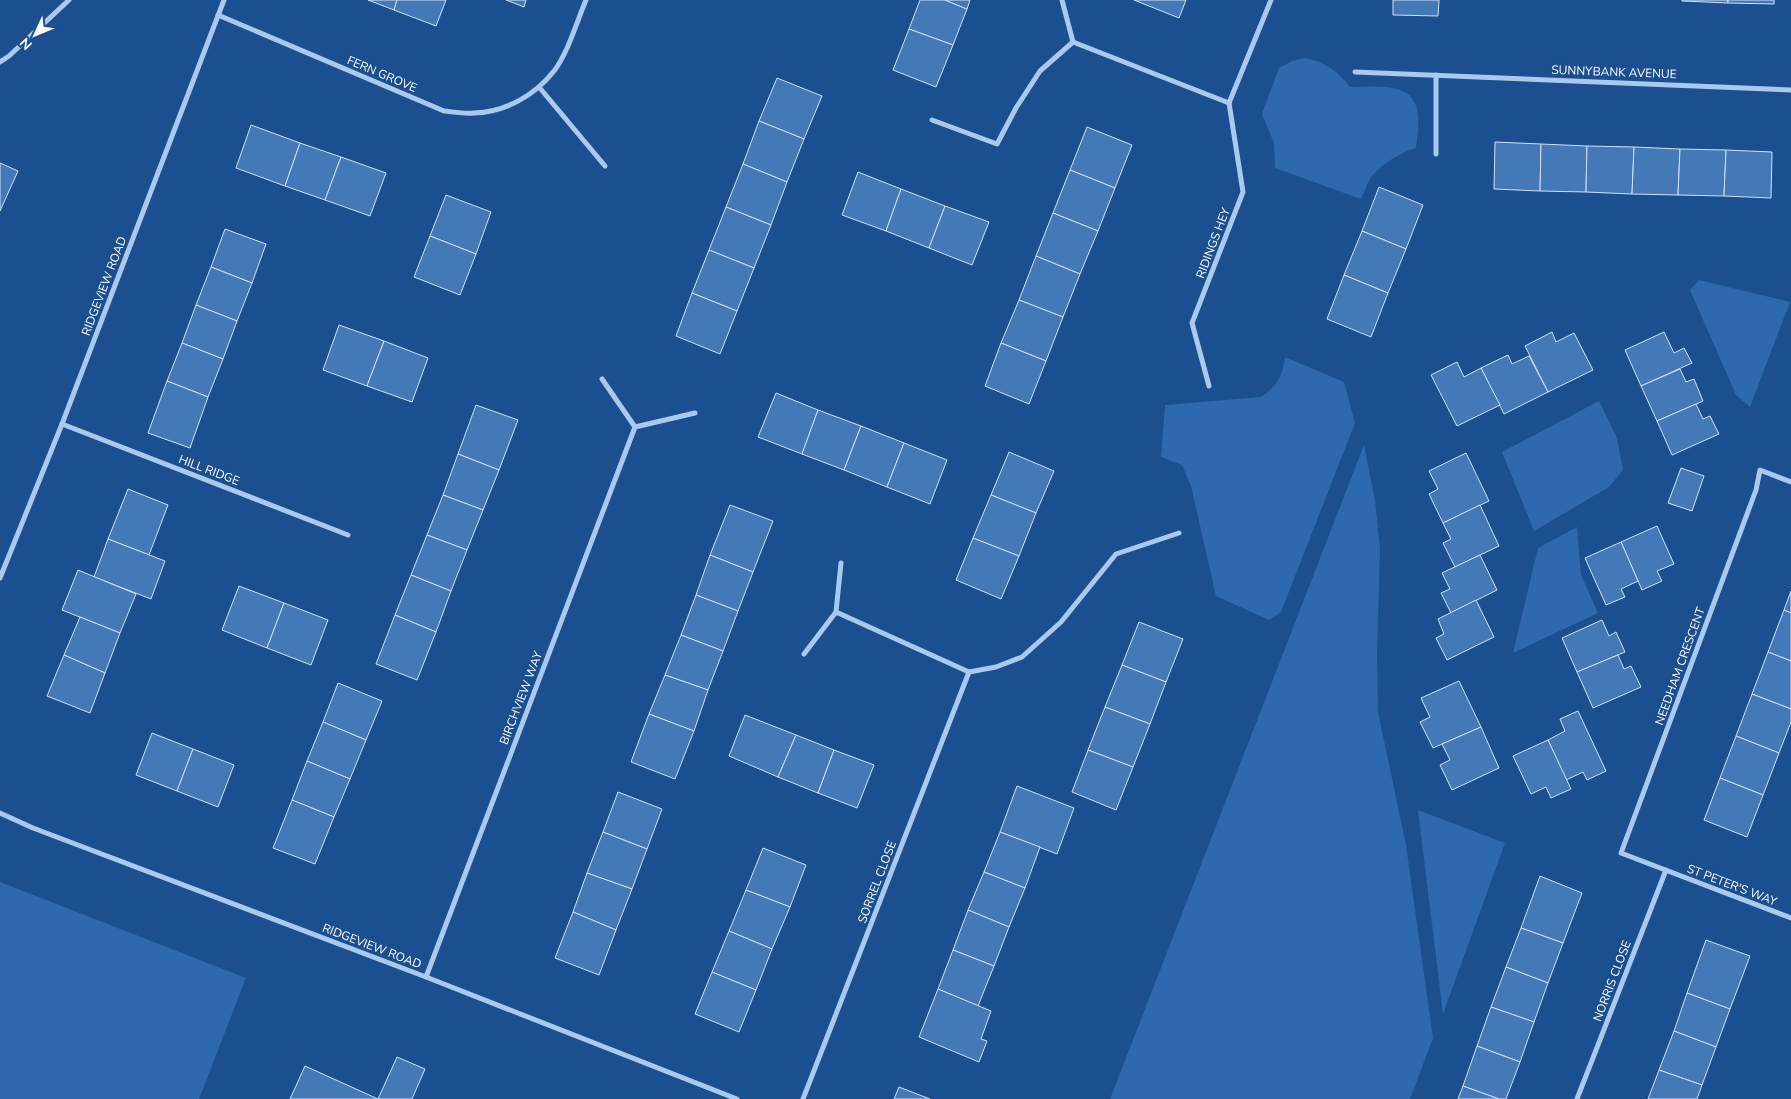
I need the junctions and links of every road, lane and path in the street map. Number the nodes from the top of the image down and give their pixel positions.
1 (69, 0) edge
2 (224, 0) edge
3 (586, 0) edge
4 (1062, 0) edge
5 (1271, 0) edge
6 (218, 15) junction
7 (1073, 42) junction
8 (0, 62) edge
9 (1356, 72) dead end
10 (1436, 75) junction
11 (539, 87) junction
12 (1791, 90) edge
13 (1229, 103) junction
14 (932, 120) dead end
15 (1436, 154) dead end
16 (605, 166) dead end
17 (602, 378) dead end
18 (1209, 386) dead end
19 (695, 413) dead end
20 (62, 424) junction
21 (635, 427) junction
22 (1791, 482) edge
23 (1179, 533) dead end
24 (348, 535) dead end
25 (841, 563) dead end
26 (0, 578) edge
27 (836, 612) junction
28 (804, 654) dead end
29 (969, 672) junction
30 (0, 813) edge
31 (1666, 870) junction
32 (1791, 918) edge
33 (426, 977) junction
34 (737, 1099) edge
35 (803, 1099) edge
36 (1577, 1099) edge

1 - 8 street
2 - 6 street, RIDGEVIEW ROAD
3 - 11 street, FERN GROVE
4 - 7 street
5 - 13 street
6 - 11 street, FERN GROVE
6 - 20 street, RIDGEVIEW ROAD
7 - 13 street
7 - 14 street
9 - 10 street, SUNNYBANK AVENUE
10 - 12 street, SUNNYBANK AVENUE
10 - 15 street
11 - 16 street
13 - 18 street, RIDINGS HEY
17 - 21 street
19 - 21 street
20 - 24 street, HILL RIDGE
20 - 26 street, RIDGEVIEW ROAD
21 - 33 street, BIRCHVIEW WAY
22 - 31 street, NEEDHAM CRESCENT
23 - 29 street
25 - 27 street
27 - 28 street
27 - 29 street
29 - 35 street, SORREL CLOSE
30 - 33 street, RIDGEVIEW ROAD
31 - 32 street, ST PETER'S WAY
31 - 36 street, NORRIS CLOSE
33 - 34 street, RIDGEVIEW ROAD

